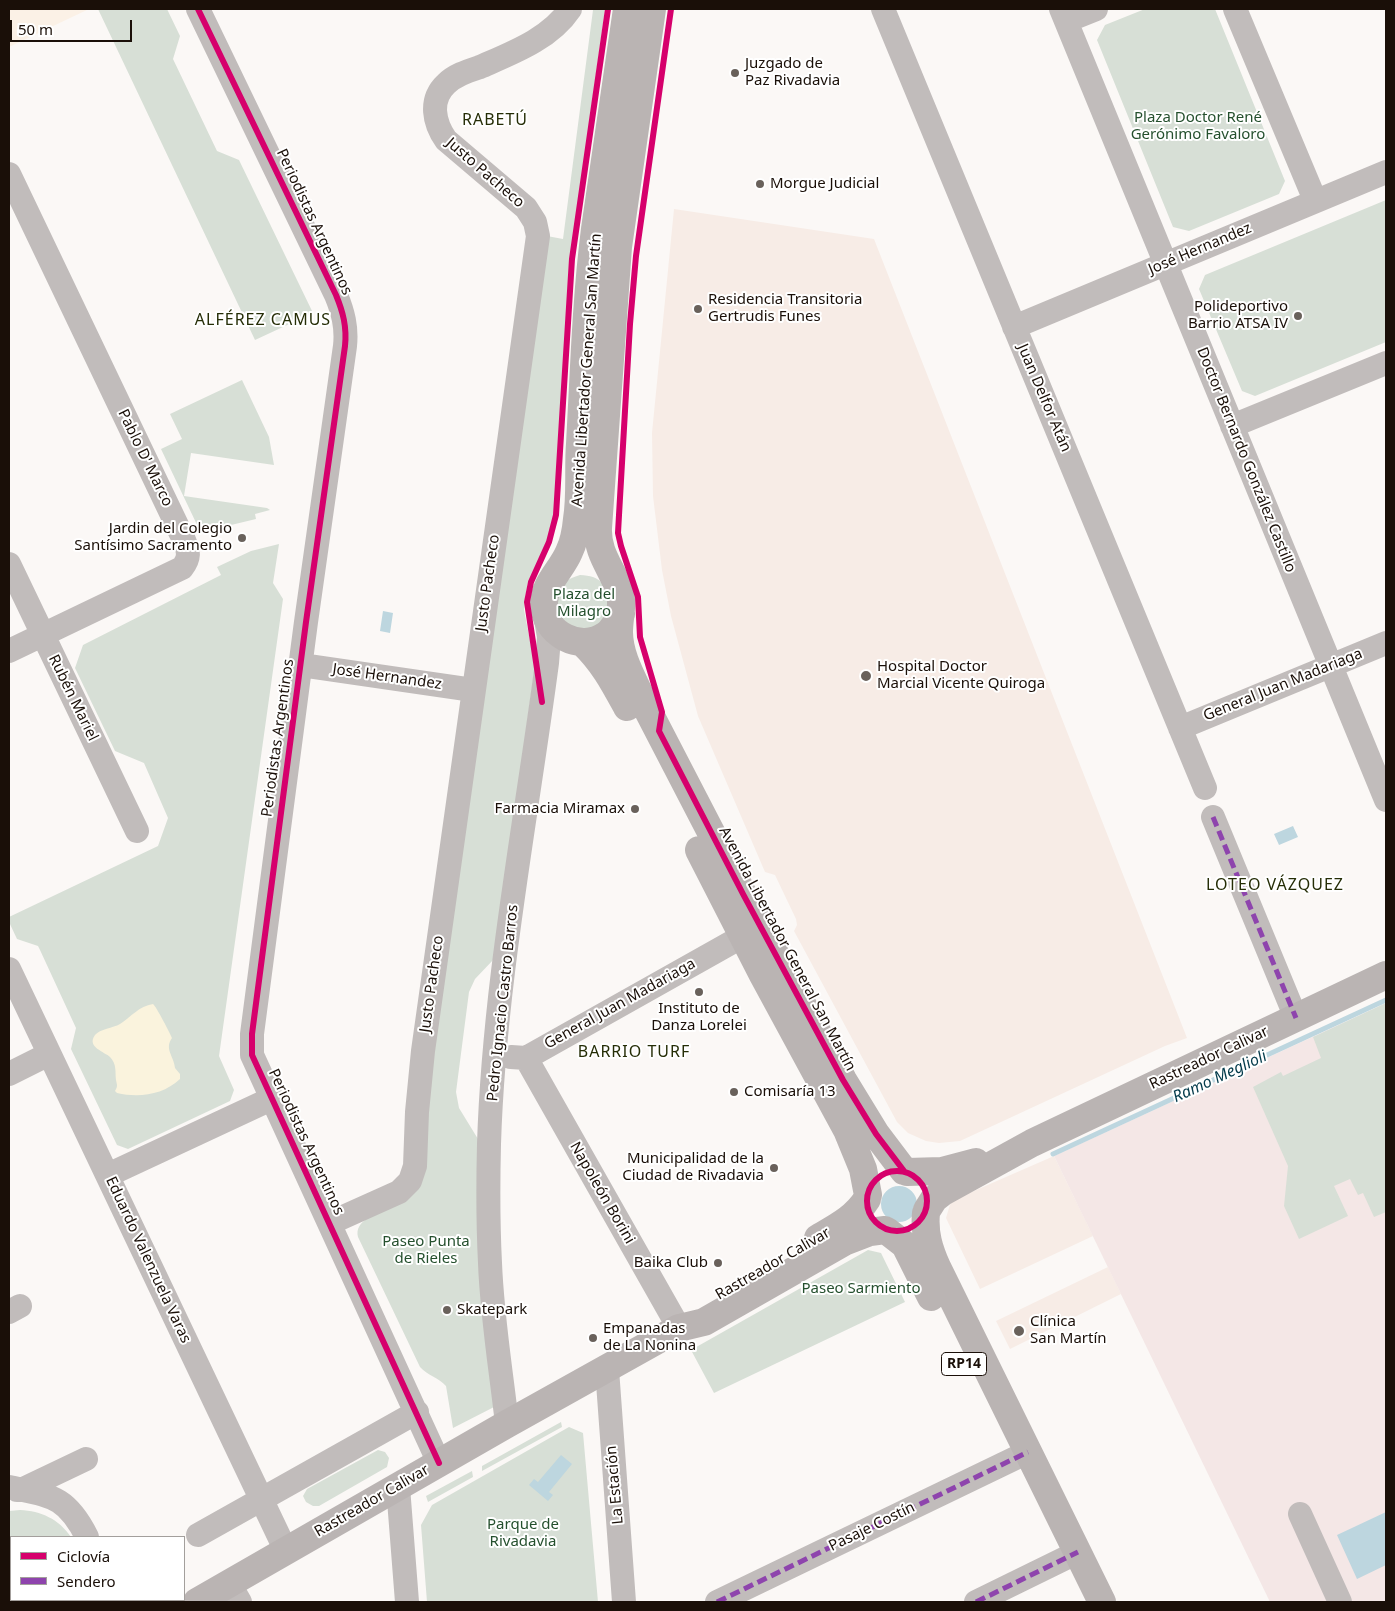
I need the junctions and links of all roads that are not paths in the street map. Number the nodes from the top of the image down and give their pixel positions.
1 (198, 9) edge
2 (570, 9) edge
3 (627, 9) edge
4 (652, 9) edge
5 (884, 9) edge
6 (1096, 9) edge
7 (1235, 9) edge
8 (1064, 15) edge
9 (1386, 172) edge
10 (9, 174) edge
11 (1315, 200) junction
12 (1166, 263) junction
13 (1014, 327) junction
14 (1385, 366) edge
15 (1232, 426) junction
16 (9, 564) edge
17 (613, 578) junction
18 (553, 579) junction
19 (545, 613) junction
20 (620, 614) junction
21 (43, 635) junction
22 (583, 643) junction
23 (1386, 643) edge
24 (9, 651) edge
25 (301, 665) junction
26 (1330, 666) junction
27 (473, 690) junction
28 (1180, 728) junction
29 (1205, 788) dead end
30 (1386, 800) edge
31 (1213, 817) dead end
32 (137, 831) dead end
33 (743, 936) junction
34 (9, 970) edge
35 (1386, 975) edge
36 (1296, 1018) junction
37 (49, 1054) junction
38 (494, 1056) junction
39 (526, 1058) junction
40 (9, 1074) edge
41 (271, 1099) junction
42 (1032, 1143) junction
43 (905, 1172) junction
44 (108, 1175) junction
45 (867, 1197) junction
46 (926, 1212) junction
47 (330, 1223) junction
48 (886, 1231) junction
49 (679, 1328) junction
50 (607, 1369) junction
51 (417, 1412) junction
52 (507, 1424) junction
53 (1020, 1456) junction
54 (86, 1459) dead end
55 (439, 1463) junction
56 (398, 1486) junction
57 (13, 1489) edge
58 (262, 1499) junction
59 (1300, 1514) dead end
60 (198, 1535) dead end
61 (86, 1536) edge
62 (286, 1551) junction
63 (1069, 1556) junction
64 (235, 1593) edge
65 (197, 1602) edge
66 (407, 1602) edge
67 (624, 1602) edge
68 (717, 1602) edge
69 (976, 1602) edge
70 (1081, 1602) edge
71 (1102, 1602) edge
72 (1340, 1602) edge

1 - 25 street, Periodistas Argentinos
2 - 27 street, Justo Pacheco
3 - 18 main road, Avenida Libertador General San Martín
4 - 17 main road, Avenida Libertador General San Martín
5 - 13 street, Juan Delfor Atán
6 - 8 street
7 - 11 street
8 - 12 street, Doctor Bernardo González Castillo
9 - 11 street, José Hernandez
10 - 21 street, Pablo D' Marco
11 - 12 street, José Hernandez
12 - 13 street, José Hernandez
12 - 15 street, Doctor Bernardo González Castillo
13 - 28 street, Juan Delfor Atán
14 - 15 street
15 - 26 street, Doctor Bernardo González Castillo
16 - 21 street, Rubén Mariel
17 - 18 main road
17 - 20 main road, Avenida Libertador General San Martín
18 - 19 main road, Avenida Libertador General San Martín
19 - 22 main road, Avenida Libertador General San Martín
19 - 38 street, Pedro Ignacio Castro Barros
20 - 22 main road
20 - 43 main road, Avenida Libertador General San Martín
21 - 24 street, Pablo D' Marco
21 - 32 street, Rubén Mariel
22 - 33 main road, Avenida Libertador General San Martín
23 - 26 street, General Juan Madariaga
25 - 27 street, José Hernandez
25 - 41 street, Periodistas Argentinos
26 - 28 street, General Juan Madariaga
26 - 30 street, Doctor Bernardo González Castillo
27 - 47 street, Justo Pacheco
28 - 29 street, Juan Delfor Atán
31 - 36 street
33 - 39 street, General Juan Madariaga
33 - 45 main road, Avenida Libertador General San Martín
34 - 37 street, Eduardo Valenzuela Varas
35 - 36 main road, Rastreador Calivar
36 - 42 main road, Rastreador Calivar
37 - 40 street
37 - 44 street, Eduardo Valenzuela Varas
38 - 39 street
38 - 52 street, Pedro Ignacio Castro Barros
39 - 49 street, Napoleón Borini
41 - 44 street
41 - 47 street, Periodistas Argentinos
42 - 43 main road, Rastreador Calivar
42 - 46 main road, Rastreador Calivar
43 - 45 main road
43 - 46 main road
44 - 58 street, Eduardo Valenzuela Varas
45 - 48 main road
45 - 49 main road, Rastreador Calivar
46 - 48 main road
46 - 53 main road, RP14
47 - 51 street, Periodistas Argentinos
48 - 49 main road, Rastreador Calivar
48 - 53 main road, RP14
49 - 50 main road, Rastreador Calivar
50 - 52 main road, Rastreador Calivar
50 - 67 street, La Estación
51 - 55 street, Periodistas Argentinos
51 - 58 street
52 - 55 main road, Rastreador Calivar
53 - 63 main road, RP14
53 - 68 street, Pasaje Costín
54 - 57 street
55 - 56 main road, Rastreador Calivar
56 - 62 main road, Rastreador Calivar
56 - 66 street
57 - 61 street
58 - 60 street
58 - 62 street, Eduardo Valenzuela Varas
59 - 72 street
62 - 64 main road, Rastreador Calivar
63 - 69 street
63 - 70 main road, RP14
63 - 71 main road, RP14
64 - 65 main road, Rastreador Calivar

